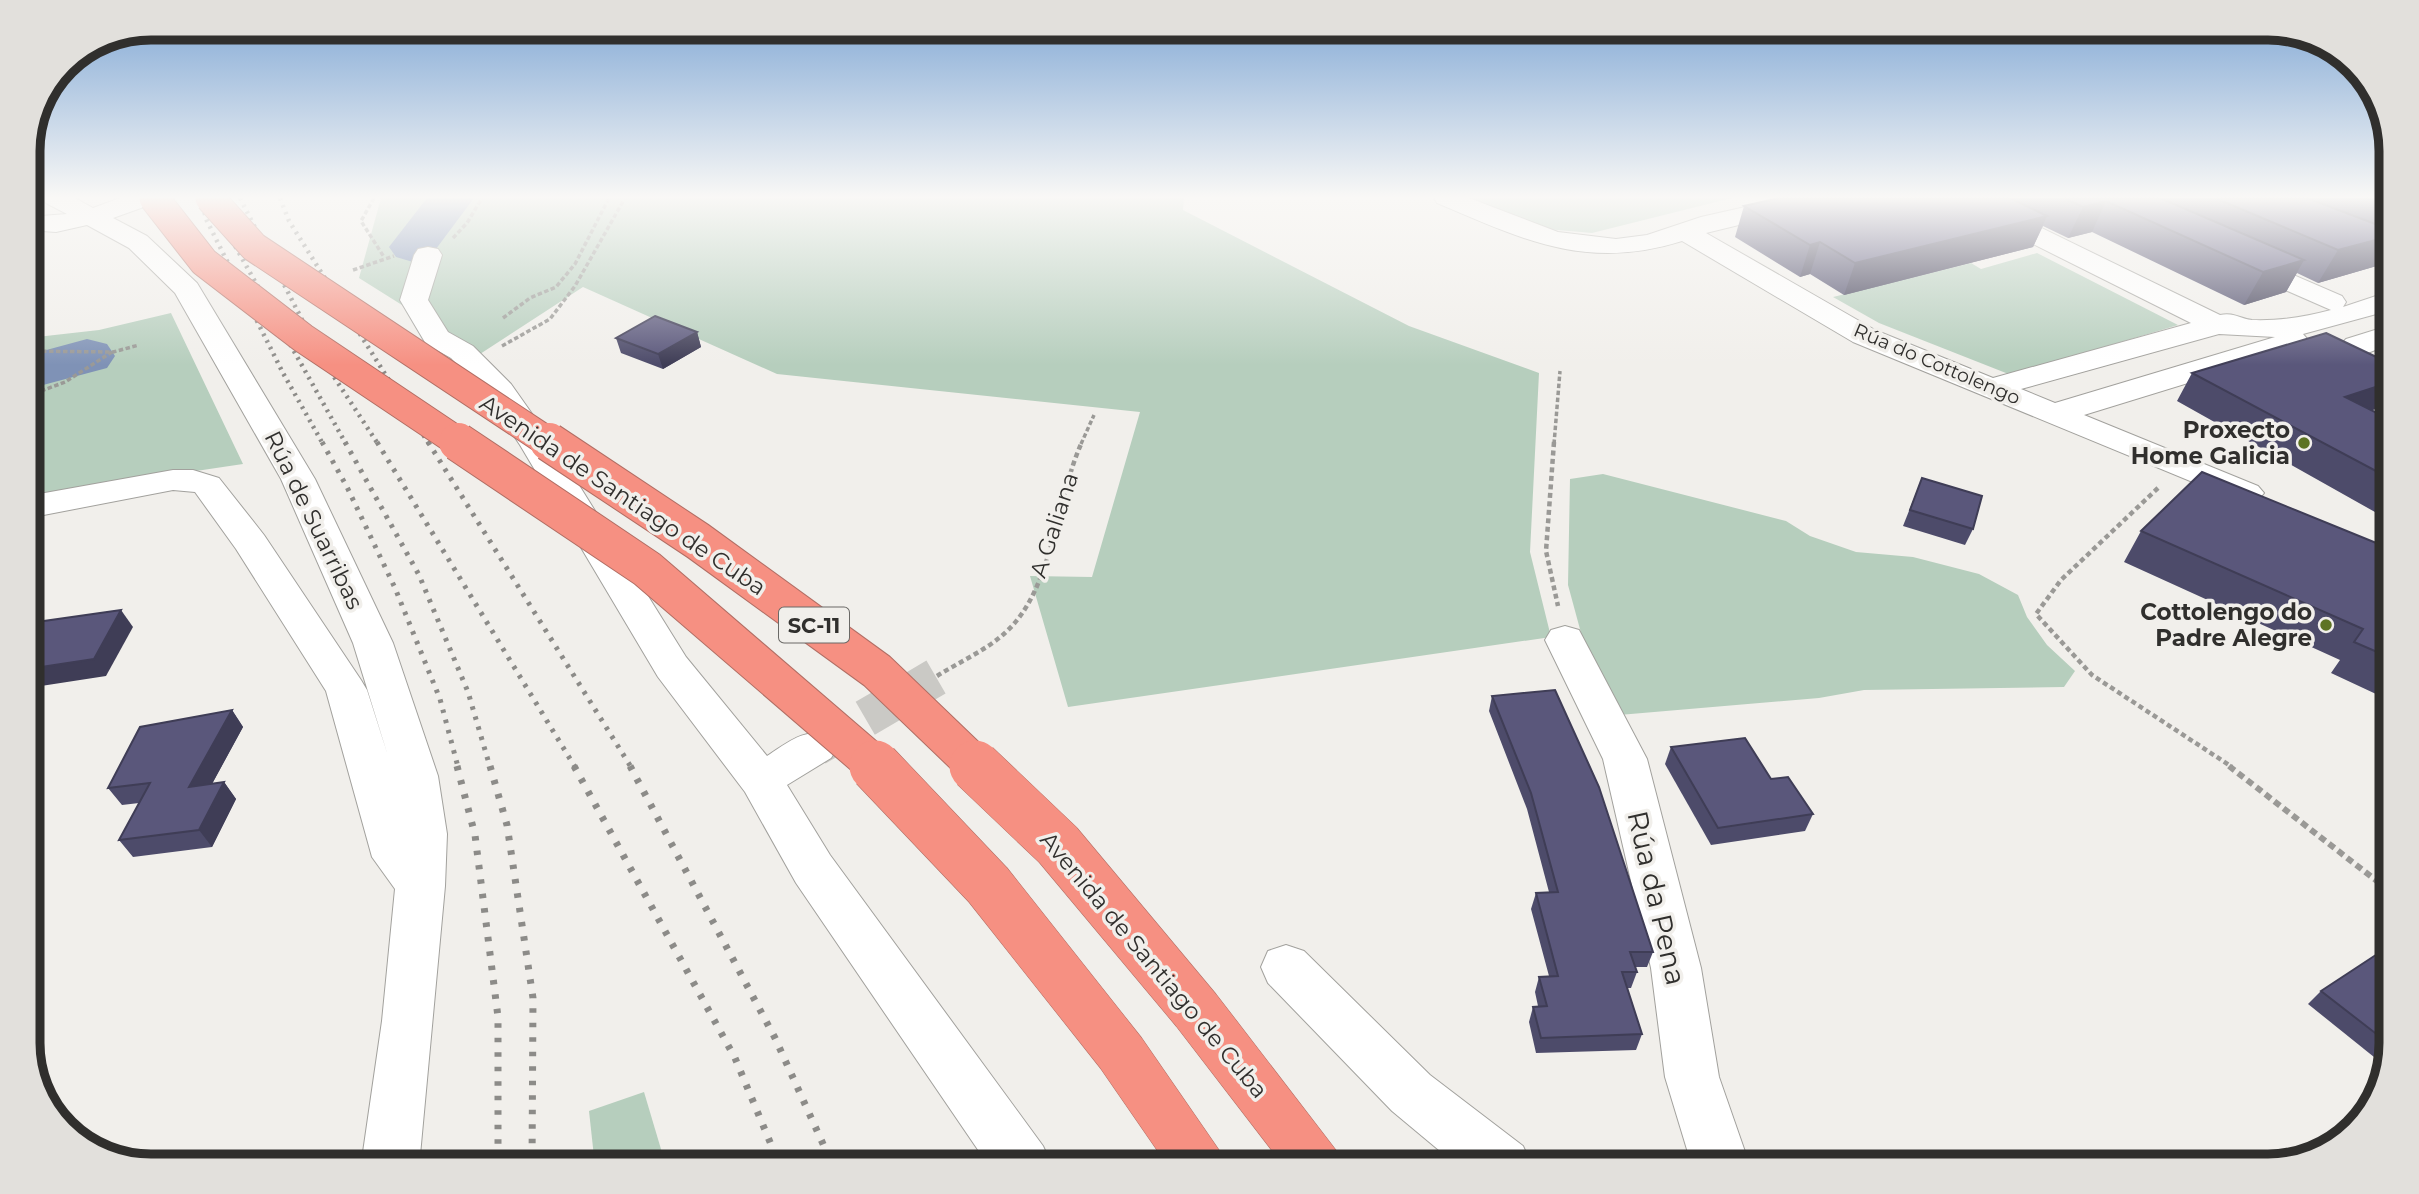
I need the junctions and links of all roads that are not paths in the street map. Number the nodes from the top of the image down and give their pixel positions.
1 (150, 254) edge
2 (198, 254) edge
3 (264, 254) edge
4 (1722, 254) edge
5 (2070, 254) edge
6 (2225, 254) edge
7 (429, 255) dead end
8 (2379, 294) edge
9 (2379, 302) edge
10 (2335, 310) junction
11 (2230, 335) junction
12 (2379, 338) edge
13 (2379, 382) edge
14 (2024, 401) junction
15 (2268, 502) edge
16 (40, 505) edge
17 (1565, 640) road end
18 (816, 747) tunnel mouth
19 (761, 780) junction
20 (421, 886) junction
21 (1286, 967) dead end
22 (391, 1154) edge
23 (1015, 1154) edge
24 (1191, 1154) edge
25 (1307, 1154) edge
26 (1488, 1154) edge
27 (1717, 1154) edge

1 - 20 street, Rúa de Suarribas
2 - 24 highway, Avenida de Santiago de Cuba / SC-11, bridge
3 - 25 highway, Avenida de Santiago de Cuba / SC-11, bridge
4 - 14 street, Rúa do Cottolengo
5 - 11 street
6 - 10 street
7 - 19 street
8 - 10 street
9 - 10 street
10 - 11 street
10 - 14 street
11 - 14 street
11 - 14 street
12 - 13 street
14 - 15 street, Rúa do Cottolengo
16 - 20 street
17 - 27 street, Rúa da Pena
18 - 19 street
19 - 23 street
20 - 22 street, Rúa de Suarribas
21 - 26 street

